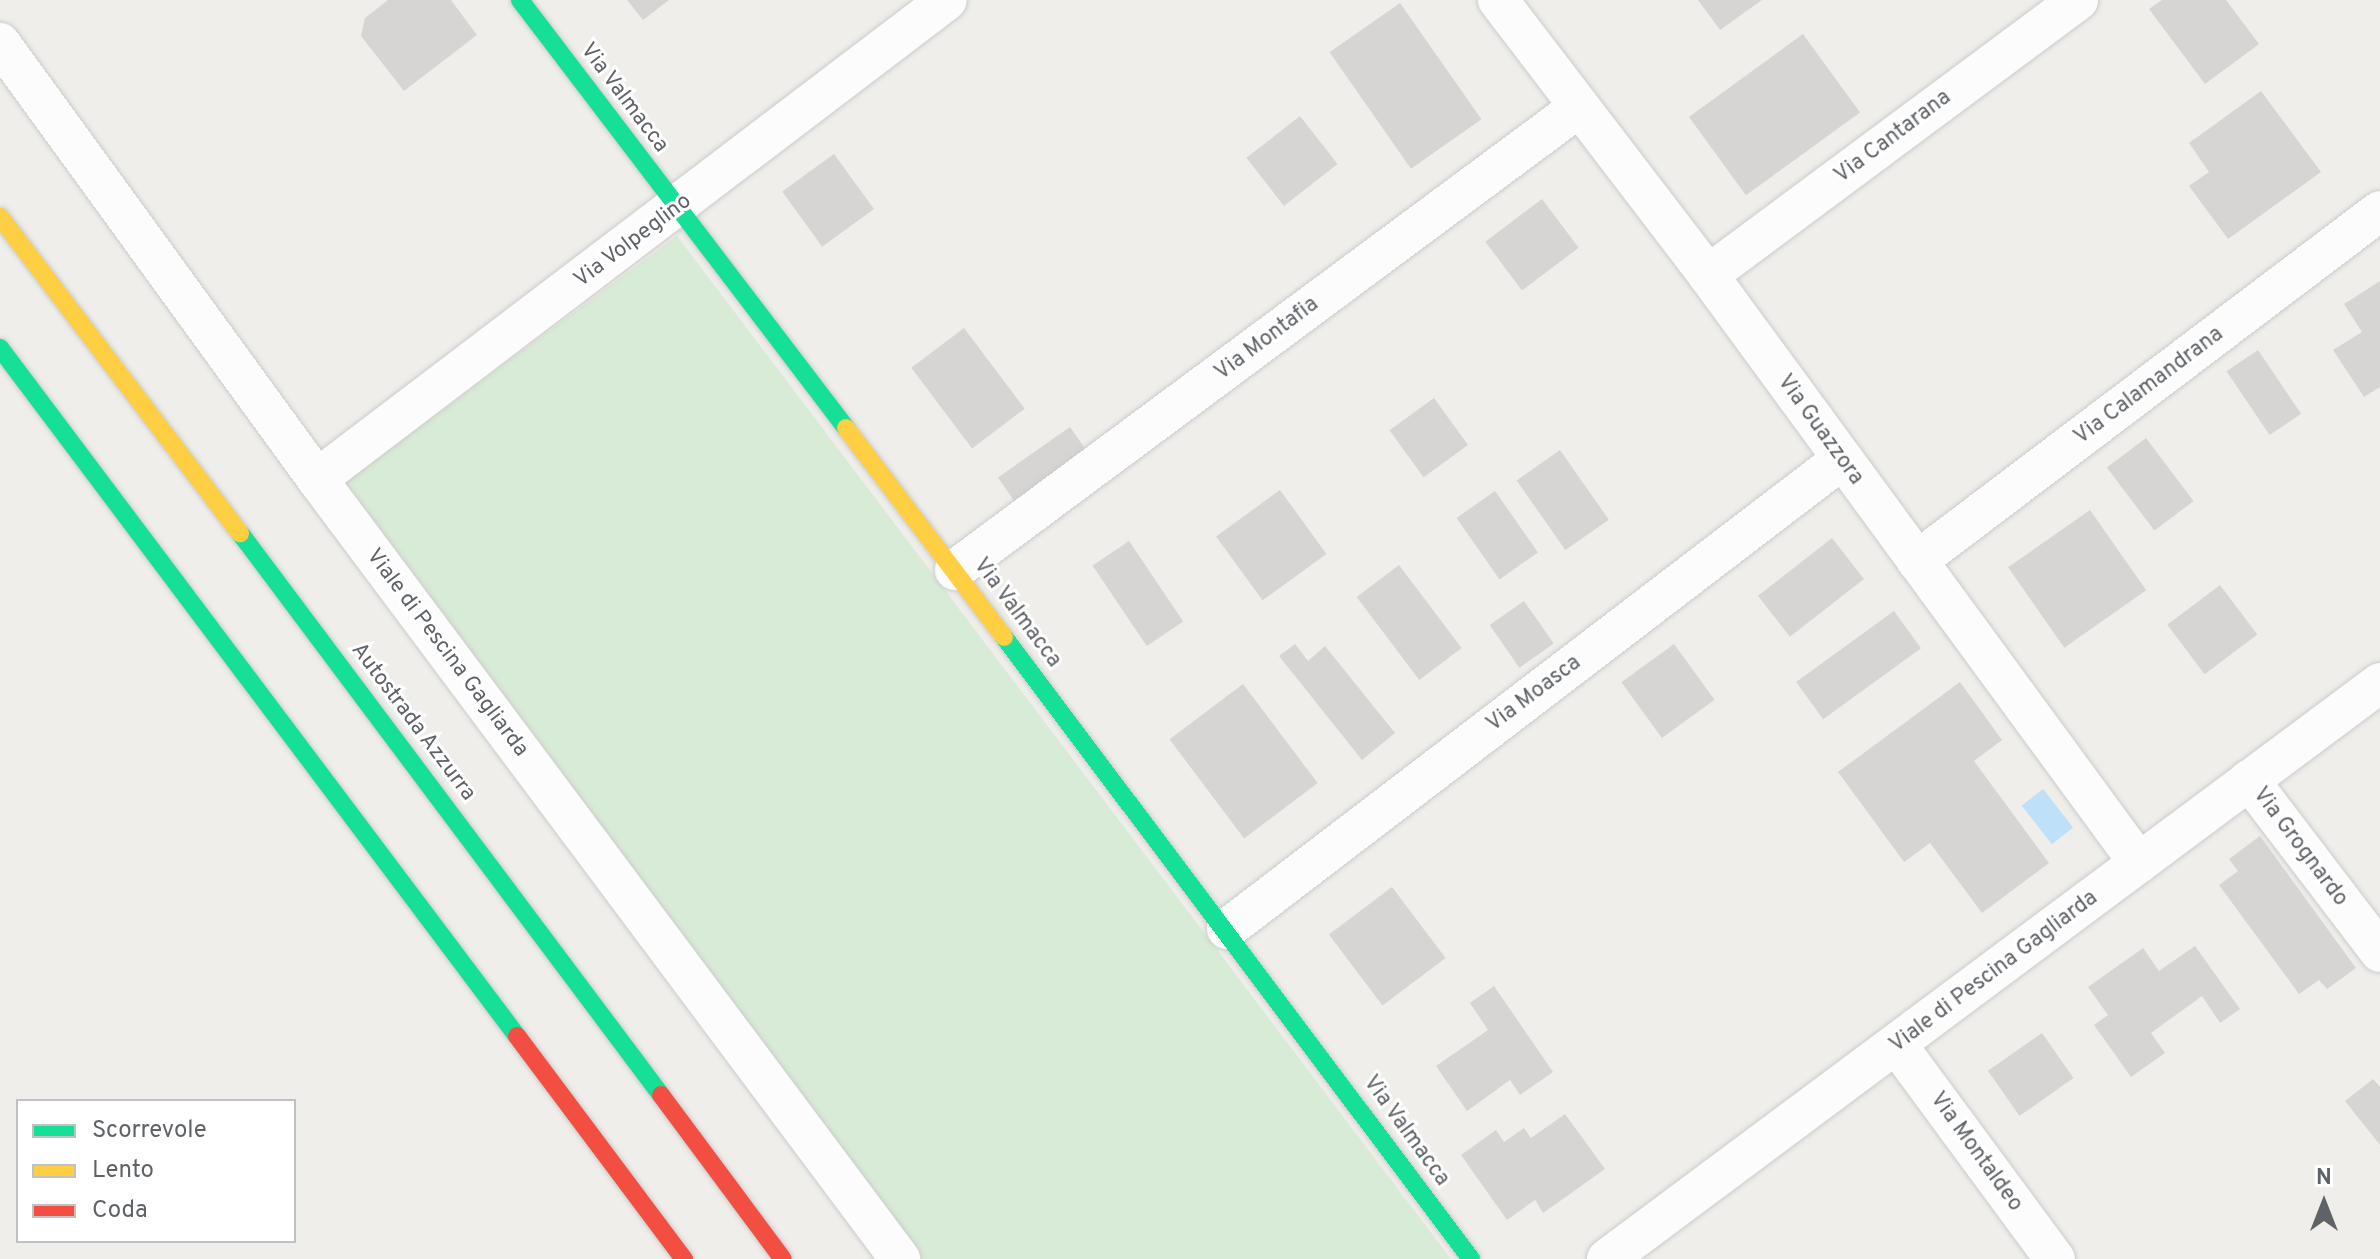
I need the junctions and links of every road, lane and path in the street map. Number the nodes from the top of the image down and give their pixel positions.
1 (520, 0) edge
2 (947, 0) edge
3 (2078, 0) edge
4 (1512, 5) edge
5 (0, 43) edge
6 (1578, 108) junction
7 (677, 208) junction
8 (2380, 211) edge
9 (0, 217) edge
10 (1708, 275) junction
11 (0, 348) edge
12 (1841, 460) junction
13 (317, 479) junction
14 (1917, 561) junction
15 (955, 570) junction
16 (2380, 683) edge
17 (2249, 780) junction
18 (2139, 863) junction
19 (1227, 929) junction
20 (2380, 952) edge
21 (1897, 1045) junction
22 (684, 1259) edge
23 (783, 1259) edge
24 (900, 1259) edge
25 (1471, 1259) edge
26 (1607, 1259) edge
27 (2055, 1259) edge

1 - 7 main road, Via Valmacca
2 - 7 street, Via Volpeglino
3 - 10 street, Via Cantarana
4 - 6 street, Via Guazzora
5 - 13 street, Viale di Pescina Gagliarda
6 - 10 street, Via Guazzora
6 - 15 street, Via Montafia
7 - 13 street, Via Volpeglino
7 - 15 main road, Via Valmacca
8 - 14 street, Via Calamandrana
9 - 23 main road, Autostrada Azzurra
10 - 12 street, Via Guazzora
11 - 22 main road
12 - 14 street, Via Guazzora
12 - 19 street, Via Moasca
13 - 24 street, Viale di Pescina Gagliarda
14 - 18 street, Via Guazzora
15 - 19 main road, Via Valmacca
16 - 17 street, Viale di Pescina Gagliarda
17 - 18 street, Viale di Pescina Gagliarda
17 - 20 street, Via Grognardo
18 - 21 street, Viale di Pescina Gagliarda
19 - 25 main road, Via Valmacca
21 - 26 street, Viale di Pescina Gagliarda
21 - 27 street, Via Montaldeo

